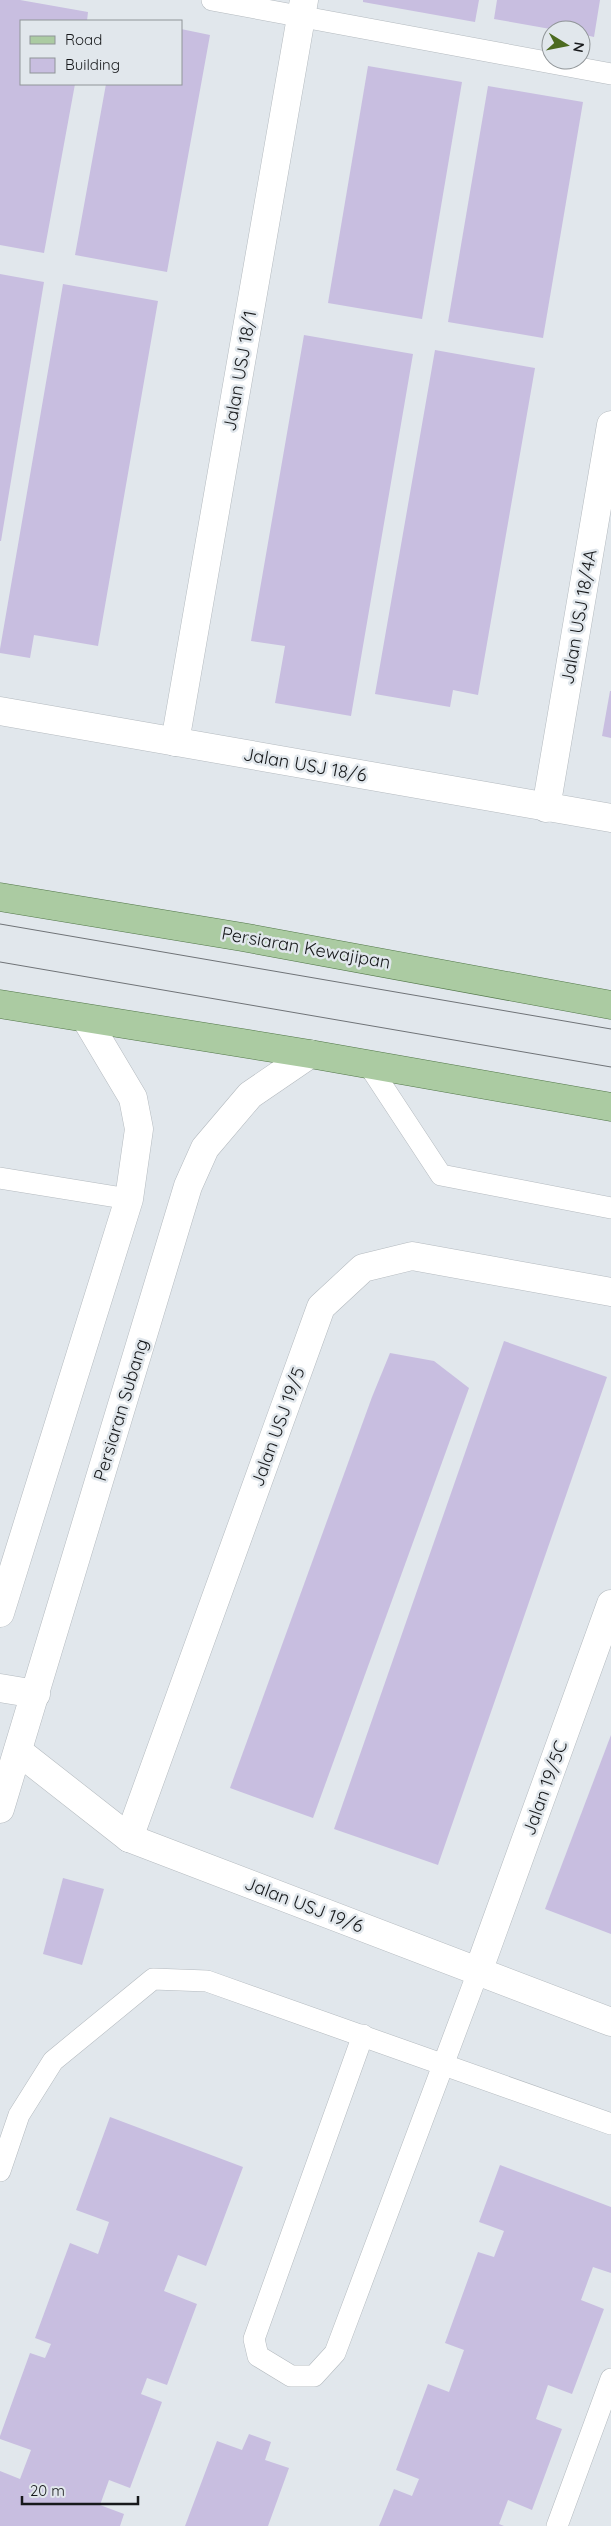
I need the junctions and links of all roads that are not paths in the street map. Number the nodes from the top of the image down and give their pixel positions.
1 (212, 0) edge
2 (303, 8) edge
3 (611, 74) edge
4 (611, 425) edge
5 (0, 711) edge
6 (175, 742) junction
7 (546, 808) junction
8 (611, 818) edge
9 (0, 897) edge
10 (0, 1004) edge
11 (611, 1005) edge
12 (86, 1019) junction
13 (310, 1054) junction
14 (368, 1064) junction
15 (611, 1107) edge
16 (0, 1178) edge
17 (129, 1199) junction
18 (611, 1208) edge
19 (611, 1292) edge
20 (27, 1530) junction
21 (0, 1572) edge
22 (611, 1604) edge
23 (0, 1613) edge
24 (0, 1688) edge
25 (36, 1694) junction
26 (9, 1750) edge
27 (0, 1810) edge
28 (129, 1838) junction
29 (478, 1972) junction
30 (611, 2022) edge
31 (363, 2035) junction
32 (444, 2064) junction
33 (611, 2124) edge
34 (0, 2171) edge
35 (611, 2379) edge
36 (556, 2526) edge

1 - 2 lane
2 - 3 lane
2 - 6 street, Jalan USJ 18/1
4 - 7 street, Jalan USJ 18/4A
5 - 6 street, Jalan USJ 18/6
6 - 7 street, Jalan USJ 18/6
7 - 8 street, Jalan USJ 18/6
9 - 11 main road, Persiaran Kewajipan
10 - 12 main road
12 - 13 main road
12 - 17 street
13 - 14 main road
13 - 25 street, Persiaran Subang
14 - 15 main road
14 - 18 lane
16 - 17 lane
17 - 20 street
19 - 28 street, Jalan USJ 19/5
20 - 21 street
20 - 23 street
22 - 29 street, Jalan 19/5C
24 - 25 street
25 - 26 street, Persiaran Subang
26 - 27 street, Persiaran Subang
26 - 28 street, Jalan USJ 19/6
28 - 29 street, Jalan USJ 19/6
29 - 30 street, Jalan USJ 19/6
29 - 32 lane
31 - 32 lane
31 - 32 lane
31 - 34 lane
32 - 33 lane
35 - 36 lane

